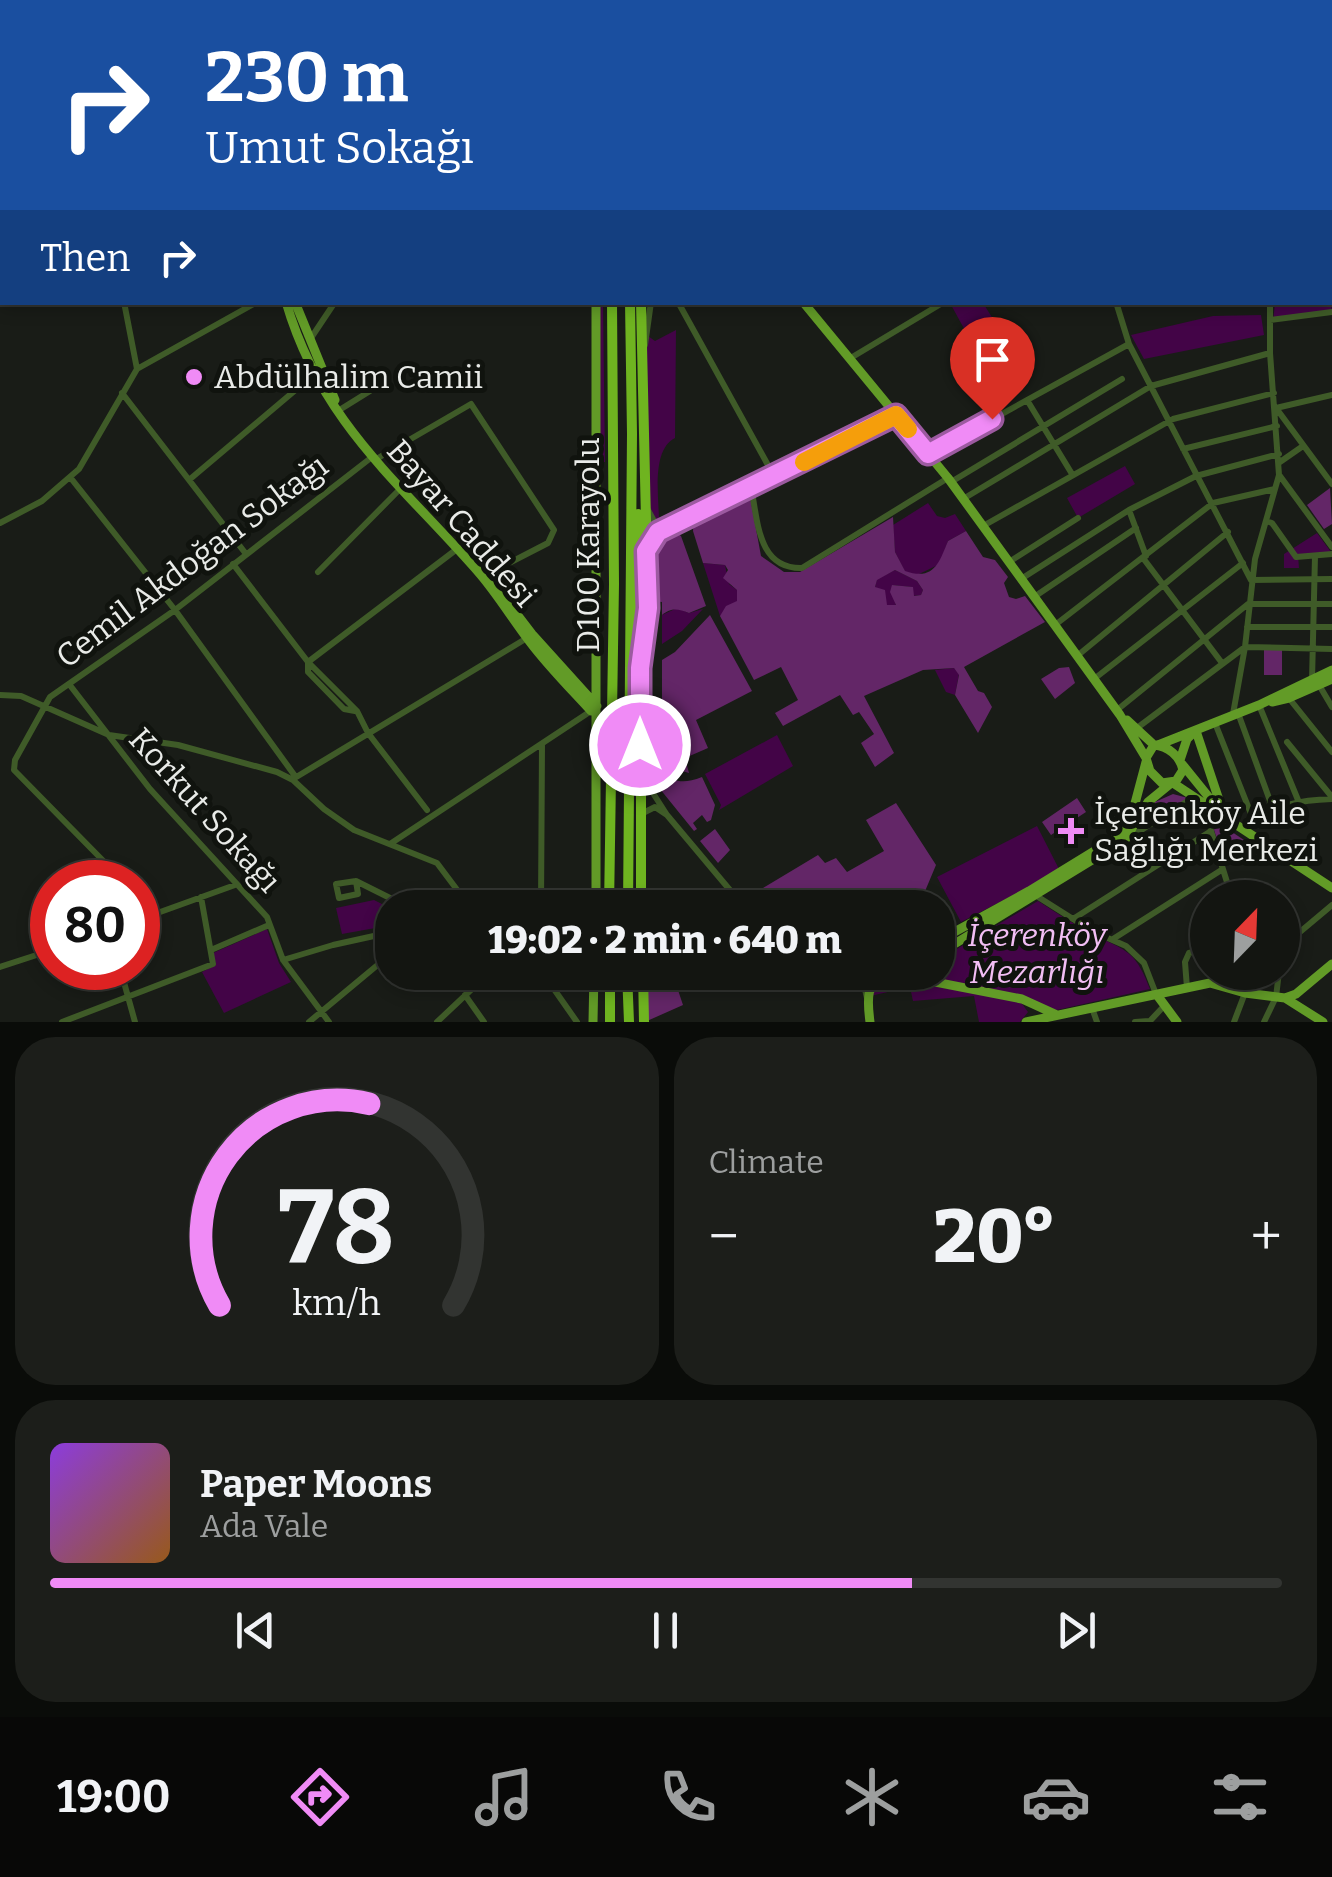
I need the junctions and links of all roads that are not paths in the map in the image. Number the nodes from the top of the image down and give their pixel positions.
1 (125, 305) edge
2 (253, 305) edge
3 (333, 305) edge
4 (596, 305) edge
5 (612, 305) edge
6 (630, 305) edge
7 (641, 305) edge
8 (651, 305) edge
9 (680, 305) edge
10 (806, 305) edge
11 (1117, 305) edge
12 (1270, 305) edge
13 (931, 306) edge
14 (294, 307) edge
15 (1332, 312) edge
16 (321, 320) junction
17 (1270, 320) junction
18 (311, 344) junction
19 (1129, 344) junction
20 (642, 351) junction
21 (1270, 352) junction
22 (849, 359) junction
23 (137, 369) junction
24 (317, 371) junction
25 (1122, 379) dead end
26 (1152, 386) junction
27 (370, 391) dead end
28 (122, 393) junction
29 (1274, 393) junction
30 (1332, 395) edge
31 (1027, 400) junction
32 (1276, 408) junction
33 (342, 409) junction
34 (896, 415) junction
35 (1169, 420) junction
36 (1043, 426) junction
37 (1277, 426) junction
38 (632, 434) junction
39 (1054, 445) junction
40 (1304, 446) junction
41 (1183, 449) junction
42 (928, 454) junction
43 (375, 458) junction
44 (1279, 459) junction
45 (1072, 474) junction
46 (1279, 475) junction
47 (774, 476) junction
48 (1196, 476) junction
49 (70, 478) junction
50 (189, 480) junction
51 (950, 480) junction
52 (1332, 484) edge
53 (752, 486) junction
54 (1276, 489) junction
55 (399, 490) junction
56 (646, 498) junction
57 (963, 498) junction
58 (1213, 503) junction
59 (1129, 510) junction
60 (1078, 518) dead end
61 (1266, 521) junction
62 (0, 523) edge
63 (674, 524) junction
64 (983, 526) junction
65 (1136, 528) junction
66 (1228, 532) junction
67 (457, 550) junction
68 (646, 551) junction
69 (1332, 551) edge
70 (246, 554) junction
71 (1315, 556) junction
72 (1144, 557) junction
73 (1008, 562) junction
74 (1243, 562) junction
75 (233, 564) junction
76 (318, 572) dead end
77 (488, 574) junction
78 (1022, 579) junction
79 (1314, 579) junction
80 (1332, 579) edge
81 (1251, 580) junction
82 (1164, 585) junction
83 (1034, 597) junction
84 (1248, 604) junction
85 (1314, 604) junction
86 (1332, 604) edge
87 (175, 610) junction
88 (1182, 610) junction
89 (1055, 626) junction
90 (1332, 626) edge
91 (1247, 627) junction
92 (1313, 627) junction
93 (527, 638) junction
94 (1204, 640) junction
95 (1245, 647) junction
96 (1313, 648) junction
97 (1332, 649) edge
98 (1078, 656) junction
99 (308, 662) junction
100 (1222, 663) junction
101 (640, 668) junction
102 (1332, 670) edge
103 (1094, 678) junction
104 (1332, 679) edge
105 (1316, 683) junction
106 (69, 684) junction
107 (1305, 692) junction
108 (0, 695) edge
109 (1272, 702) junction
110 (1292, 702) junction
111 (1259, 704) junction
112 (44, 706) junction
113 (594, 708) junction
114 (1332, 708) edge
115 (1119, 713) junction
116 (1236, 714) junction
117 (1216, 722) junction
118 (1137, 728) junction
119 (1196, 730) junction
120 (368, 732) junction
121 (104, 734) junction
122 (1287, 742) dead end
123 (542, 744) junction
124 (1156, 745) junction
125 (1332, 752) edge
126 (278, 756) junction
127 (1146, 760) junction
128 (1181, 762) junction
129 (270, 769) junction
130 (640, 769) junction
131 (294, 778) junction
132 (1171, 783) junction
133 (1194, 797) junction
134 (1332, 798) edge
135 (1298, 800) junction
136 (1208, 808) junction
137 (428, 810) dead end
138 (1273, 810) junction
139 (640, 815) junction
140 (667, 815) junction
141 (1226, 820) junction
142 (1254, 824) junction
143 (1211, 831) junction
144 (1245, 833) junction
145 (1125, 840) junction
146 (389, 845) junction
147 (102, 860) edge
148 (1223, 868) junction
149 (1227, 880) edge
150 (356, 881) dead end
151 (235, 885) junction
152 (1332, 888) edge
153 (375, 890) edge
154 (457, 890) edge
155 (541, 890) edge
156 (596, 890) edge
157 (609, 890) edge
158 (628, 890) edge
159 (642, 890) edge
160 (730, 890) edge
161 (1033, 894) junction
162 (201, 897) junction
163 (1332, 905) edge
164 (160, 912) edge
165 (1073, 918) junction
166 (270, 925) junction
167 (1300, 932) edge
168 (955, 933) edge
169 (375, 936) edge
170 (1112, 940) junction
171 (955, 943) edge
172 (211, 950) junction
173 (1190, 954) edge
174 (30, 957) edge
175 (283, 960) junction
176 (1332, 964) edge
177 (0, 966) edge
178 (375, 968) edge
179 (955, 983) edge
180 (1190, 987) edge
181 (1305, 987) junction
182 (1187, 988) junction
183 (126, 990) edge
184 (470, 990) edge
185 (555, 990) edge
186 (593, 990) edge
187 (610, 990) edge
188 (628, 990) edge
189 (641, 990) edge
190 (865, 990) edge
191 (870, 990) edge
192 (1237, 990) edge
193 (1279, 990) edge
194 (1174, 992) junction
195 (1245, 993) junction
196 (465, 995) junction
197 (1157, 995) junction
198 (127, 996) junction
199 (866, 998) junction
200 (1280, 998) junction
201 (1022, 999) junction
202 (1300, 1005) junction
203 (1092, 1008) junction
204 (1165, 1008) junction
205 (323, 1012) junction
206 (1057, 1014) junction
207 (592, 1018) edge
208 (62, 1022) edge
209 (135, 1022) edge
210 (309, 1022) edge
211 (329, 1022) edge
212 (436, 1022) edge
213 (484, 1022) edge
214 (578, 1022) edge
215 (610, 1022) edge
216 (629, 1022) edge
217 (641, 1022) edge
218 (870, 1022) edge
219 (1027, 1022) edge
220 (1097, 1022) edge
221 (1135, 1022) edge
222 (1149, 1022) edge
223 (1177, 1022) edge
224 (1234, 1022) edge
225 (1264, 1022) edge
226 (1323, 1022) edge

1 - 23 street
2 - 23 street
3 - 16 street
4 - 113 main road
5 - 157 highway, D100 Karayolu
6 - 38 highway, D100 Karayolu
7 - 20 highway
8 - 20 street
9 - 47 street
10 - 22 main road
11 - 19 street
12 - 17 street
13 - 22 street
14 - 16 street
14 - 18 main road, Bayar Caddesi
14 - 24 main road, Bayar Caddesi
15 - 17 street
16 - 18 street
17 - 21 street
18 - 24 main road, Bayar Caddesi
19 - 26 street
19 - 31 street
20 - 56 highway
21 - 26 street
21 - 29 street
22 - 34 main road
23 - 28 street
24 - 33 main road, Bayar Caddesi
24 - 43 main road, Bayar Caddesi
24 - 50 street
25 - 36 street
26 - 35 street
26 - 39 street
27 - 33 street
28 - 49 street
28 - 50 street
29 - 32 street
29 - 35 street
30 - 32 street
31 - 36 street
31 - 42 street
32 - 37 street
32 - 40 street
33 - 43 main road, Bayar Caddesi
34 - 42 main road
34 - 47 street
35 - 41 street
35 - 45 street
36 - 39 street
36 - 51 street
37 - 41 street
37 - 44 street
38 - 101 highway
38 - 158 highway, D100 Karayolu
39 - 45 street
39 - 57 street
40 - 44 street
40 - 52 street
41 - 48 street
42 - 51 main road
43 - 55 main road, Bayar Caddesi
43 - 70 street, Cemil Akdoğan Sokağı
43 - 77 main road, Bayar Caddesi
43 - 77 street, Cemil Akdoğan Sokağı
44 - 46 street
44 - 48 street
45 - 64 street
46 - 54 street
46 - 69 street
47 - 53 street
48 - 58 street
48 - 59 street
49 - 62 street
49 - 87 street
50 - 70 street
51 - 53 street
51 - 57 main road
53 - 63 street
54 - 58 street
54 - 61 street
55 - 67 main road, Bayar Caddesi
55 - 76 street
56 - 63 street
56 - 68 highway
57 - 64 main road
58 - 66 street
58 - 72 street
59 - 65 street
59 - 78 street
60 - 73 street
61 - 71 street
61 - 81 street
63 - 68 street
64 - 73 main road
65 - 72 street
65 - 83 street
66 - 74 street
66 - 82 street
67 - 93 main road, Bayar Caddesi
67 - 99 street
68 - 101 highway
69 - 71 street
70 - 75 street, Cemil Akdoğan Sokağı
71 - 79 street
72 - 82 street
72 - 89 street
73 - 78 main road
74 - 81 street
74 - 88 street
75 - 87 street, Cemil Akdoğan Sokağı
75 - 99 street
77 - 113 main road, Bayar Caddesi
78 - 83 main road
79 - 80 street
79 - 81 street
79 - 85 street
81 - 84 street
82 - 88 street
82 - 98 street
83 - 89 main road
84 - 85 street
84 - 91 street
84 - 94 street
85 - 86 street
85 - 92 street
87 - 106 street, Cemil Akdoğan Sokağı
87 - 126 street
88 - 94 street
88 - 103 street
89 - 98 main road
90 - 92 street
91 - 92 street
91 - 95 street
92 - 96 street
93 - 113 main road, Bayar Caddesi
93 - 120 street
94 - 100 street
94 - 115 street
95 - 96 street
95 - 100 street
95 - 116 street
96 - 97 street
96 - 105 street
98 - 103 main road
99 - 120 street
100 - 118 street
101 - 130 highway
102 - 105 main road
103 - 115 main road
104 - 105 main road
105 - 107 main road
105 - 111 main road
105 - 114 street
106 - 112 street, Cemil Akdoğan Sokağı
106 - 121 street, Korkut Sokağı
107 - 109 main road
107 - 110 street
108 - 112 street
109 - 110 street
109 - 111 main road
110 - 125 street
111 - 116 main road
111 - 135 street
112 - 121 street
112 - 147 street
113 - 123 street
113 - 156 main road
115 - 118 main road
115 - 127 main road
116 - 117 main road
116 - 138 street
117 - 119 main road
117 - 142 street
118 - 124 main road
119 - 124 main road
119 - 128 main road
119 - 141 main road
120 - 131 street
120 - 137 street
121 - 129 street
121 - 151 street, Korkut Sokağı
122 - 134 street
123 - 146 street
123 - 155 street
124 - 127 main road
124 - 128 main road
126 - 129 street
126 - 131 street
127 - 132 main road
127 - 161 main road
128 - 132 main road
128 - 141 main road
129 - 131 street
130 - 139 highway
130 - 140 street
131 - 146 street
132 - 133 main road
132 - 145 main road
133 - 136 main road
133 - 145 street
134 - 135 street
135 - 138 street
136 - 141 main road
136 - 143 street
138 - 142 street
139 - 140 street
139 - 159 highway
140 - 160 street
141 - 144 main road
142 - 144 street
143 - 148 street
143 - 165 street
144 - 152 main road
145 - 161 main road
146 - 154 street
148 - 149 street
148 - 170 street
150 - 153 street
151 - 162 street
151 - 166 street, Korkut Sokağı
161 - 165 street
161 - 168 main road
161 - 171 main road
162 - 164 street
162 - 172 street
163 - 167 street
165 - 170 street
166 - 172 street
166 - 175 street, Korkut Sokağı
169 - 175 street
170 - 197 street
172 - 198 street
173 - 182 street
174 - 177 street
175 - 205 street, Korkut Sokağı
176 - 181 main road
178 - 205 street
179 - 201 main road
180 - 182 main road
181 - 200 main road
181 - 202 main road
182 - 194 main road
183 - 198 street
184 - 196 street
185 - 214 street
186 - 207 main road
187 - 215 highway
188 - 216 highway
189 - 217 highway
190 - 199 street
191 - 199 main road
192 - 195 main road
193 - 200 street
194 - 197 main road
194 - 204 main road
195 - 200 main road
195 - 224 street
196 - 212 street
196 - 213 street
197 - 203 main road
197 - 204 main road
198 - 208 street
198 - 209 street
199 - 218 main road
200 - 202 main road
200 - 225 street
201 - 206 main road
201 - 219 main road
202 - 226 main road
203 - 206 main road
203 - 220 street
204 - 222 street
204 - 223 main road
205 - 210 street
205 - 211 street, Korkut Sokağı
206 - 219 main road
221 - 222 street

